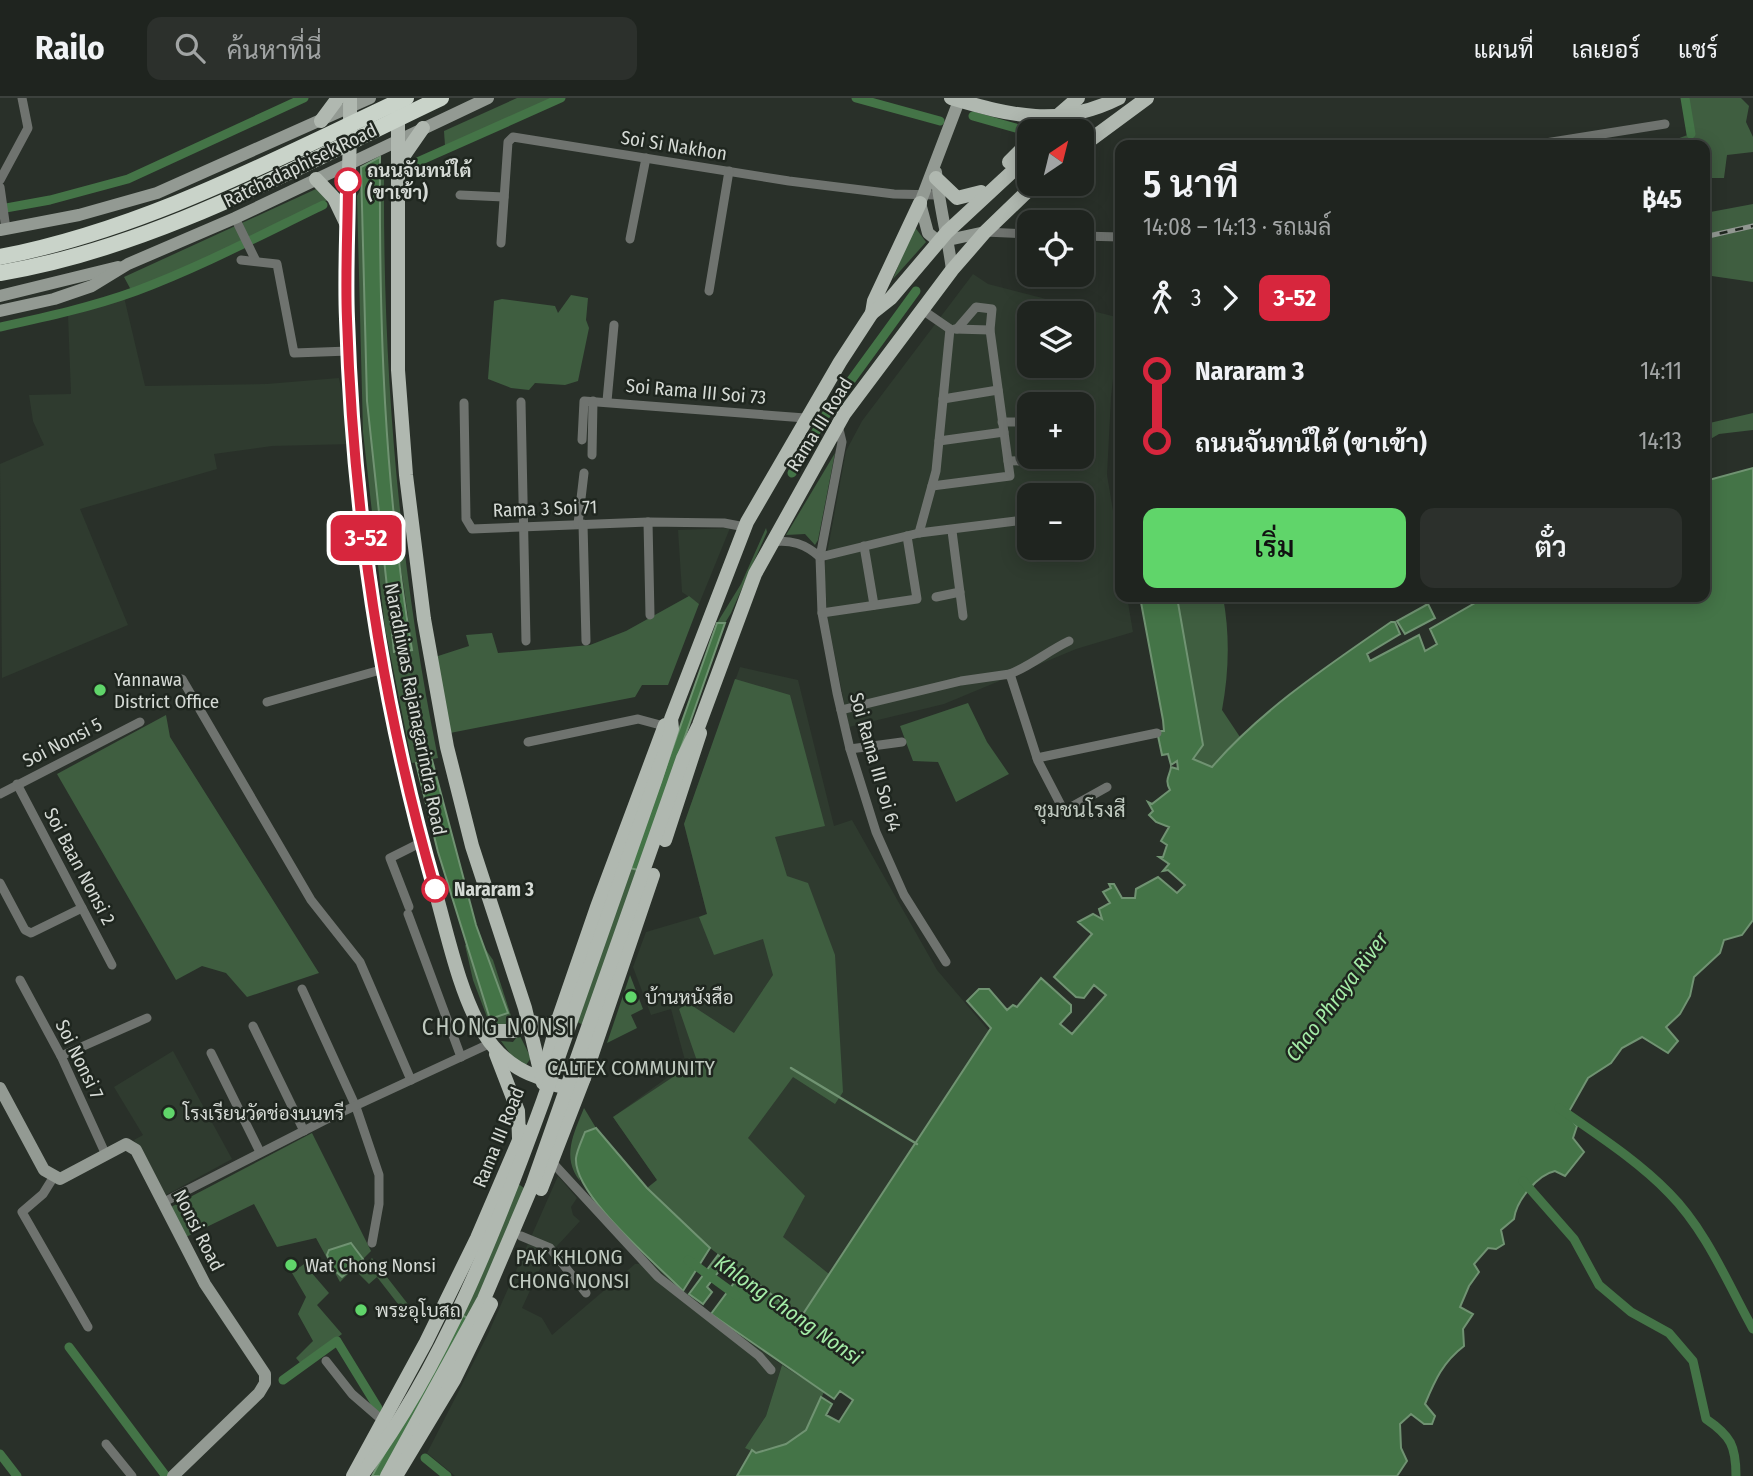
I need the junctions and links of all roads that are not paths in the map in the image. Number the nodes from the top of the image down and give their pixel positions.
1 (22, 98) edge
2 (338, 98) edge
3 (370, 98) edge
4 (398, 98) edge
5 (405, 98) edge
6 (441, 98) edge
7 (488, 98) edge
8 (951, 98) edge
9 (960, 98) edge
10 (1079, 98) edge
11 (1119, 98) edge
12 (1147, 98) edge
13 (1098, 99) edge
14 (350, 103) edge
15 (1119, 117) junction
16 (1054, 119) edge
17 (1073, 119) edge
18 (321, 121) junction
19 (1665, 124) dead end
20 (423, 128) junction
21 (1094, 137) edge
22 (397, 140) junction
23 (1587, 140) edge
24 (256, 149) junction
25 (1017, 154) edge
26 (646, 158) junction
27 (349, 163) junction
28 (397, 165) junction
29 (1017, 167) edge
30 (729, 171) junction
31 (936, 173) junction
32 (316, 179) junction
33 (0, 180) edge
34 (1, 190) edge
35 (981, 192) junction
36 (460, 195) dead end
37 (937, 195) junction
38 (1022, 196) edge
39 (504, 197) junction
40 (277, 199) junction
41 (921, 200) junction
42 (972, 206) junction
43 (235, 218) junction
44 (4, 226) edge
45 (348, 228) junction
46 (985, 232) junction
47 (1017, 233) edge
48 (1094, 236) edge
49 (1115, 237) edge
50 (944, 238) junction
51 (630, 239) dead end
52 (501, 243) dead end
53 (0, 257) edge
54 (241, 260) dead end
55 (256, 261) junction
56 (128, 264) junction
57 (952, 270) junction
58 (0, 273) edge
59 (709, 291) dead end
60 (0, 296) edge
61 (921, 309) junction
62 (0, 311) edge
63 (872, 313) junction
64 (614, 325) dead end
65 (954, 329) junction
66 (990, 330) junction
67 (349, 351) junction
68 (998, 390) junction
69 (943, 399) junction
70 (588, 401) junction
71 (607, 401) junction
72 (521, 402) dead end
73 (464, 403) dead end
74 (805, 418) junction
75 (1002, 422) junction
76 (1017, 422) edge
77 (838, 425) junction
78 (1004, 432) junction
79 (582, 439) dead end
80 (939, 442) junction
81 (592, 455) dead end
82 (1008, 461) junction
83 (1017, 461) edge
84 (584, 473) dead end
85 (932, 486) junction
86 (648, 522) junction
87 (1016, 522) dead end
88 (580, 524) junction
89 (523, 526) junction
90 (745, 527) junction
91 (951, 531) junction
92 (919, 533) junction
93 (907, 536) junction
94 (771, 542) junction
95 (864, 546) junction
96 (820, 557) junction
97 (960, 592) junction
98 (936, 597) dead end
99 (874, 605) junction
100 (822, 613) junction
101 (650, 615) dead end
102 (963, 616) dead end
103 (527, 641) dead end
104 (586, 641) dead end
105 (1069, 641) dead end
106 (384, 669) junction
107 (1010, 674) junction
108 (182, 679) dead end
109 (267, 702) dead end
110 (841, 710) junction
111 (140, 722) dead end
112 (668, 723) junction
113 (699, 724) junction
114 (1157, 733) dead end
115 (528, 742) dead end
116 (902, 742) dead end
117 (850, 749) junction
118 (1037, 758) junction
119 (18, 784) junction
120 (1107, 787) dead end
121 (0, 794) edge
122 (422, 842) junction
123 (0, 883) edge
124 (82, 908) junction
125 (946, 962) dead end
126 (113, 965) dead end
127 (20, 980) dead end
128 (302, 989) dead end
129 (147, 1018) dead end
130 (526, 1020) junction
131 (558, 1020) junction
132 (253, 1026) dead end
133 (598, 1034) junction
134 (487, 1037) junction
135 (211, 1053) dead end
136 (61, 1056) junction
137 (461, 1057) junction
138 (584, 1078) junction
139 (542, 1079) junction
140 (411, 1080) junction
141 (0, 1088) edge
142 (356, 1107) junction
143 (304, 1131) junction
144 (519, 1138) junction
145 (561, 1141) junction
146 (260, 1152) junction
147 (106, 1155) junction
148 (552, 1162) junction
149 (53, 1178) junction
150 (500, 1182) junction
151 (537, 1198) junction
152 (163, 1202) junction
153 (521, 1236) junction
154 (372, 1243) dead end
155 (586, 1293) dead end
156 (88, 1327) dead end
157 (326, 1362) dead end
158 (771, 1370) dead end
159 (389, 1422) junction
160 (106, 1444) dead end
161 (132, 1476) edge
162 (173, 1476) edge
163 (353, 1476) edge
164 (361, 1476) edge
165 (387, 1476) edge
166 (396, 1476) edge

1 - 33 street
2 - 18 main road
3 - 14 main road, Ratchadaphisek Road
4 - 22 main road, Naradhiwas Rajanagarindra Road
5 - 53 highway
6 - 58 highway
7 - 20 main road, Ratchadaphisek Road
8 - 11 main road
9 - 31 main road
10 - 16 main road
12 - 15 main road
13 - 15 main road
13 - 17 main road
14 - 18 main road, Ratchadaphisek Road
14 - 27 main road, Naradhiwas Rajanagarindra Road
15 - 21 main road
18 - 24 main road, Ratchadaphisek Road
19 - 23 street
20 - 22 main road, Ratchadaphisek Road
20 - 28 main road
22 - 27 main road, Ratchadaphisek Road
22 - 28 main road, Naradhiwas Rajanagarindra Road
24 - 40 main road
24 - 44 main road, Ratchadaphisek Road
25 - 35 main road, Rama III Road
26 - 30 street, Soi Si Nakhon
26 - 39 street, Soi Si Nakhon
26 - 51 street
27 - 32 main road, Ratchadaphisek Road
27 - 45 main road, Naradhiwas Rajanagarindra Road
28 - 130 main road, Naradhiwas Rajanagarindra Road
29 - 42 main road, Rama III Road
30 - 41 street, Soi Si Nakhon
30 - 59 street
31 - 35 main road
31 - 37 main road
31 - 41 main road
32 - 40 main road, Ratchadaphisek Road
32 - 45 main road
34 - 44 street
35 - 42 main road, Rama III Road
36 - 39 street
37 - 41 street, Soi Si Nakhon
37 - 50 main road
38 - 46 main road, Rama III Road
39 - 52 street, Soi Si Nakhon
40 - 43 main road, Ratchadaphisek Road
41 - 50 main road
41 - 63 main road
42 - 50 main road, Rama III Road
43 - 55 street
43 - 56 main road, Ratchadaphisek Road
45 - 67 main road, Naradhiwas Rajanagarindra Road
46 - 47 street
46 - 50 main road
46 - 57 main road, Rama III Road
48 - 49 street
50 - 57 main road
50 - 63 main road, Rama III Road
54 - 55 street
55 - 67 street
56 - 60 main road, Ratchadaphisek Road
56 - 62 main road, Ratchadaphisek Road
57 - 61 main road, Rama III Road
61 - 65 street
61 - 77 main road, Rama III Road
63 - 74 main road, Rama III Road
64 - 71 street
65 - 66 street
65 - 66 street
65 - 69 street
66 - 68 street
67 - 106 main road, Naradhiwas Rajanagarindra Road
68 - 69 street
68 - 75 street
69 - 80 street
70 - 71 street, Soi Rama III Soi 73
70 - 79 street
70 - 81 street
71 - 74 street, Soi Rama III Soi 73
72 - 89 street
73 - 89 street, Rama 3 Soi 71
74 - 90 main road, Rama III Road
75 - 76 street
75 - 78 street
77 - 94 main road, Rama III Road
77 - 96 street, Soi Rama III Soi 64
78 - 80 street
78 - 82 street
80 - 85 street
82 - 83 street
82 - 85 street
84 - 88 street
85 - 92 street
86 - 88 street, Rama 3 Soi 71
86 - 90 street, Rama 3 Soi 71
86 - 101 street
87 - 91 street
88 - 89 street, Rama 3 Soi 71
88 - 104 street
89 - 103 street
90 - 112 main road, Rama III Road
91 - 92 street
91 - 97 street
92 - 93 street
93 - 95 street
93 - 99 street
94 - 96 street
94 - 113 main road, Rama III Road
95 - 96 street
95 - 99 street
96 - 100 street, Soi Rama III Soi 64
97 - 98 street
97 - 102 street
99 - 100 street
100 - 110 street, Soi Rama III Soi 64
105 - 107 street
106 - 109 street
106 - 122 main road, Naradhiwas Rajanagarindra Road
107 - 110 street
107 - 118 street
108 - 140 street
110 - 117 street, Soi Rama III Soi 64
111 - 119 street, Soi Nonsi 5
112 - 115 street
112 - 131 main road, Rama III Road
112 - 159 main road, Rama III Road
113 - 133 main road, Rama III Road
113 - 165 main road, Rama III Road
114 - 118 street
116 - 117 street
117 - 125 street, Soi Rama III Soi 64
118 - 120 street
119 - 121 street, Soi Nonsi 5
119 - 124 street, Soi Baan Nonsi 2
122 - 134 main road, Naradhiwas Rajanagarindra Road
122 - 137 street
123 - 124 street
124 - 126 street, Soi Baan Nonsi 2
127 - 136 street, Soi Nonsi 7
128 - 142 street
129 - 136 street
130 - 131 main road
130 - 134 main road
130 - 139 main road, Naradhiwas Rajanagarindra Road
131 - 133 main road
131 - 139 main road, Rama III Road
132 - 143 street
133 - 138 main road, Rama III Road
134 - 137 street
134 - 139 main road, Naradhiwas Rajanagarindra Road
134 - 144 main road
135 - 146 street
136 - 147 street, Soi Nonsi 7
137 - 140 street
138 - 139 main road, Naradhiwas Rajanagarindra Road
138 - 145 main road, Rama III Road
139 - 144 main road, Rama III Road
139 - 145 main road, Naradhiwas Rajanagarindra Road
140 - 142 street
141 - 149 main road
142 - 143 street
142 - 154 street
143 - 146 street
144 - 150 main road, Rama III Road
145 - 148 main road, Rama III Road
146 - 152 street
147 - 149 main road, Nonsi Road
147 - 152 main road, Nonsi Road
148 - 151 main road, Rama III Road
148 - 158 street
149 - 156 street
150 - 151 main road
150 - 159 main road, Rama III Road
151 - 153 main road, Rama III Road
152 - 162 main road, Nonsi Road
153 - 155 street
153 - 166 main road, Rama III Road
157 - 159 street
159 - 163 main road, Rama III Road
159 - 164 main road, Rama III Road
160 - 161 street

